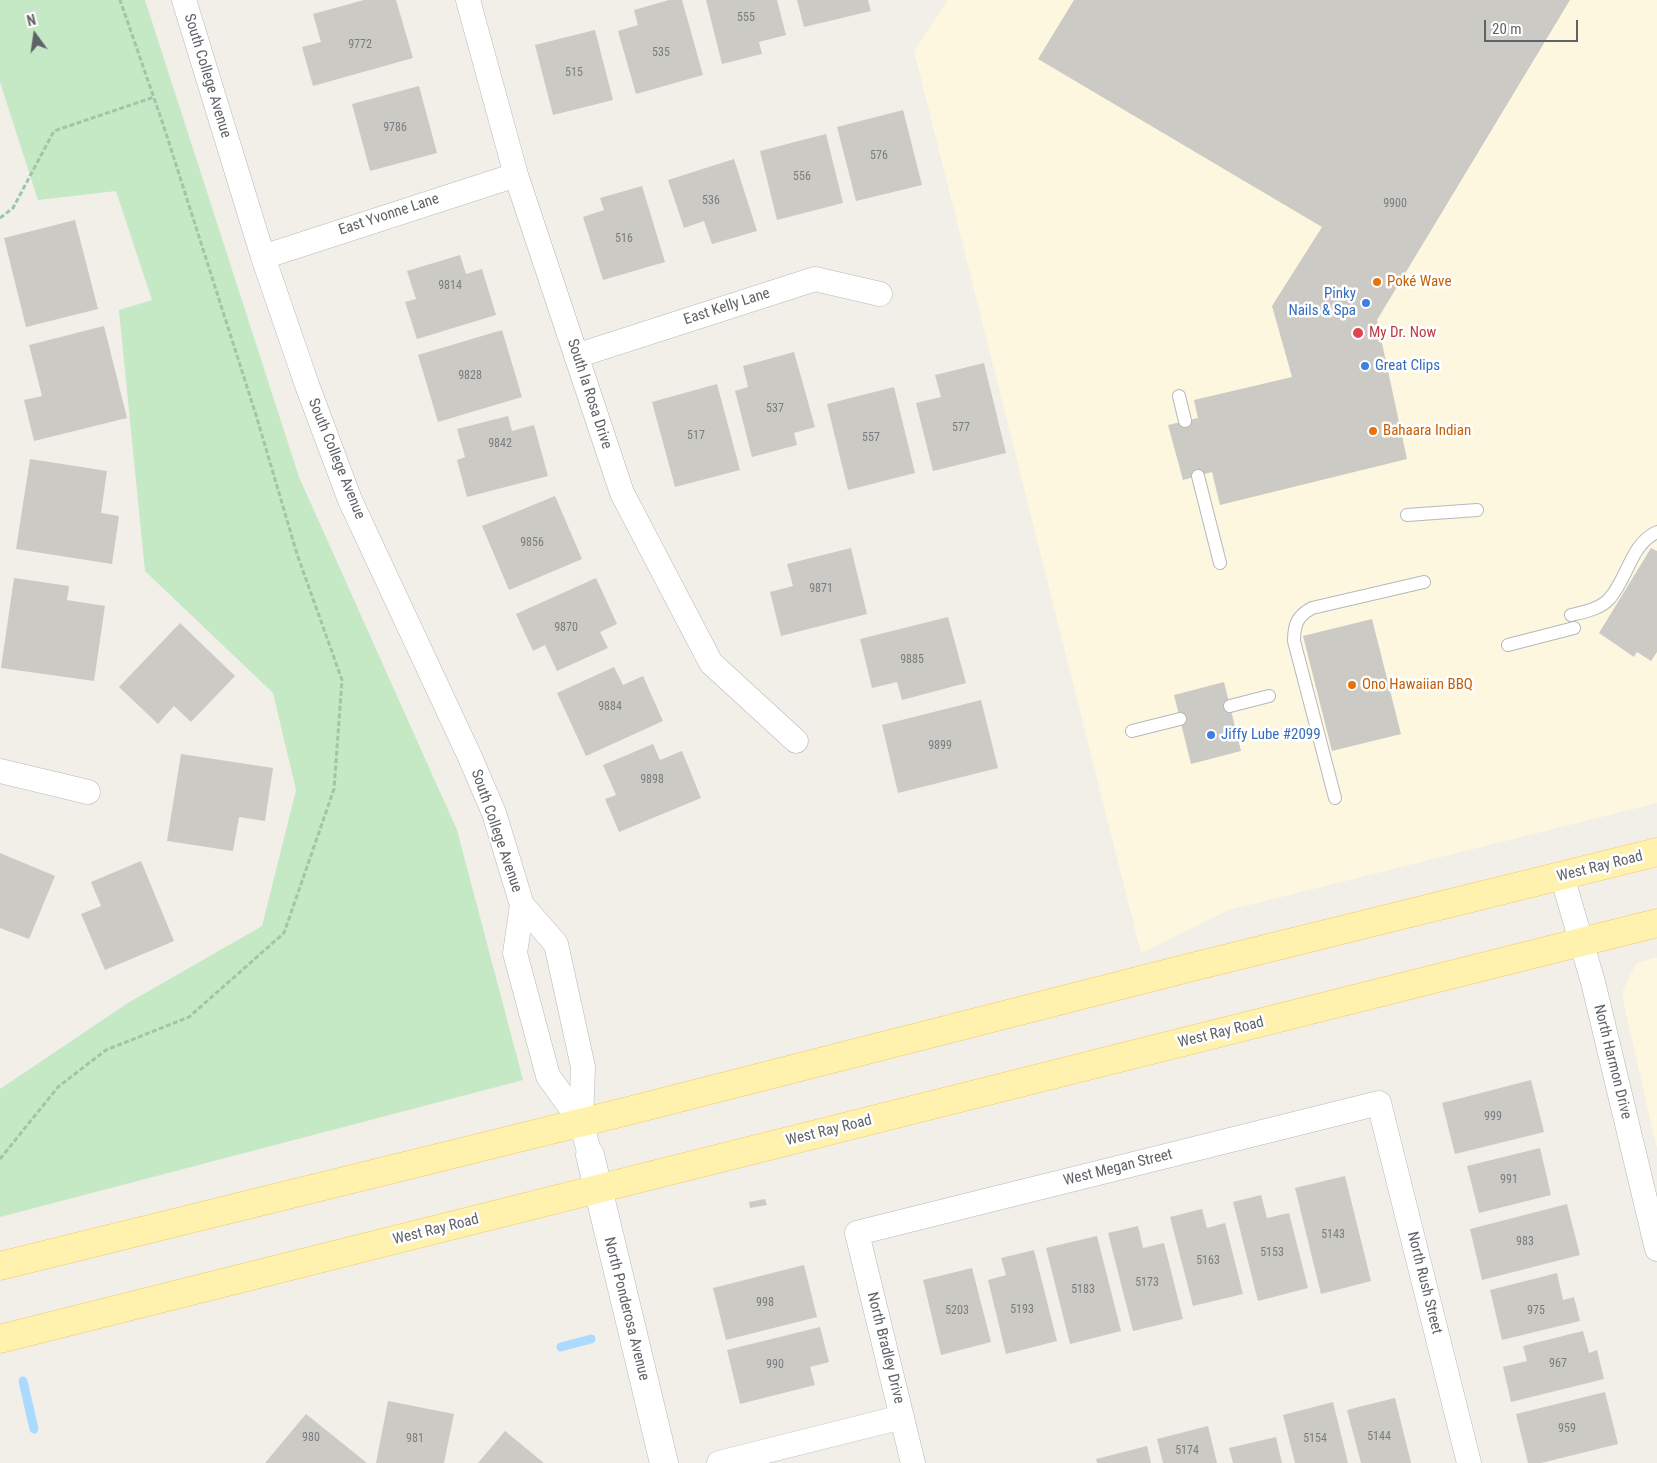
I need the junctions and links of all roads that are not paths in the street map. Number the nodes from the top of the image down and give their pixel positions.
1 (184, 0) edge
2 (468, 0) edge
3 (516, 175) junction
4 (262, 257) junction
5 (880, 294) dead end
6 (576, 356) junction
7 (1179, 396) dead end
8 (1185, 421) dead end
9 (1198, 476) dead end
10 (1477, 510) dead end
11 (1406, 515) dead end
12 (1657, 532) edge
13 (1220, 563) dead end
14 (1424, 582) dead end
15 (1571, 615) dead end
16 (1574, 628) dead end
17 (1508, 645) dead end
18 (1269, 696) dead end
19 (1230, 706) dead end
20 (1180, 719) dead end
21 (1132, 731) dead end
22 (796, 741) dead end
23 (0, 771) edge
24 (88, 792) dead end
25 (1335, 798) dead end
26 (1657, 852) edge
27 (1562, 876) junction
28 (522, 905) junction
29 (1657, 923) edge
30 (1582, 942) junction
31 (1379, 1103) joint
32 (582, 1122) junction
33 (590, 1155) joint
34 (598, 1189) junction
35 (857, 1233) joint
36 (1657, 1249) edge
37 (0, 1266) edge
38 (0, 1339) edge
39 (902, 1417) junction
40 (664, 1463) edge
41 (719, 1463) edge
42 (913, 1463) edge
43 (1469, 1463) edge

1 - 4 street, South College Avenue
2 - 3 street, South la Rosa Drive
3 - 4 street, East Yvonne Lane
3 - 6 street, South la Rosa Drive
4 - 28 street, South College Avenue
5 - 6 street, East Kelly Lane
6 - 22 street, South la Rosa Drive
7 - 8 lane
9 - 13 lane
10 - 11 lane
12 - 15 lane
14 - 25 lane
16 - 17 lane
18 - 19 lane
20 - 21 lane
23 - 24 street
26 - 27 main road, West Ray Road
27 - 30 street, North Harmon Drive
27 - 32 main road, West Ray Road
28 - 32 street, South College Avenue
28 - 32 street, South College Avenue
29 - 30 main road, West Ray Road
30 - 34 main road, West Ray Road
30 - 36 street, North Harmon Drive
31 - 35 street, West Megan Street
31 - 43 street, North Rush Street
32 - 33 street, South College Avenue
32 - 37 main road, West Ray Road
33 - 34 street, North Ponderosa Avenue
34 - 38 main road, West Ray Road
34 - 40 street, North Ponderosa Avenue
35 - 39 street, North Bradley Drive
39 - 41 street
39 - 42 street, North Bradley Drive

